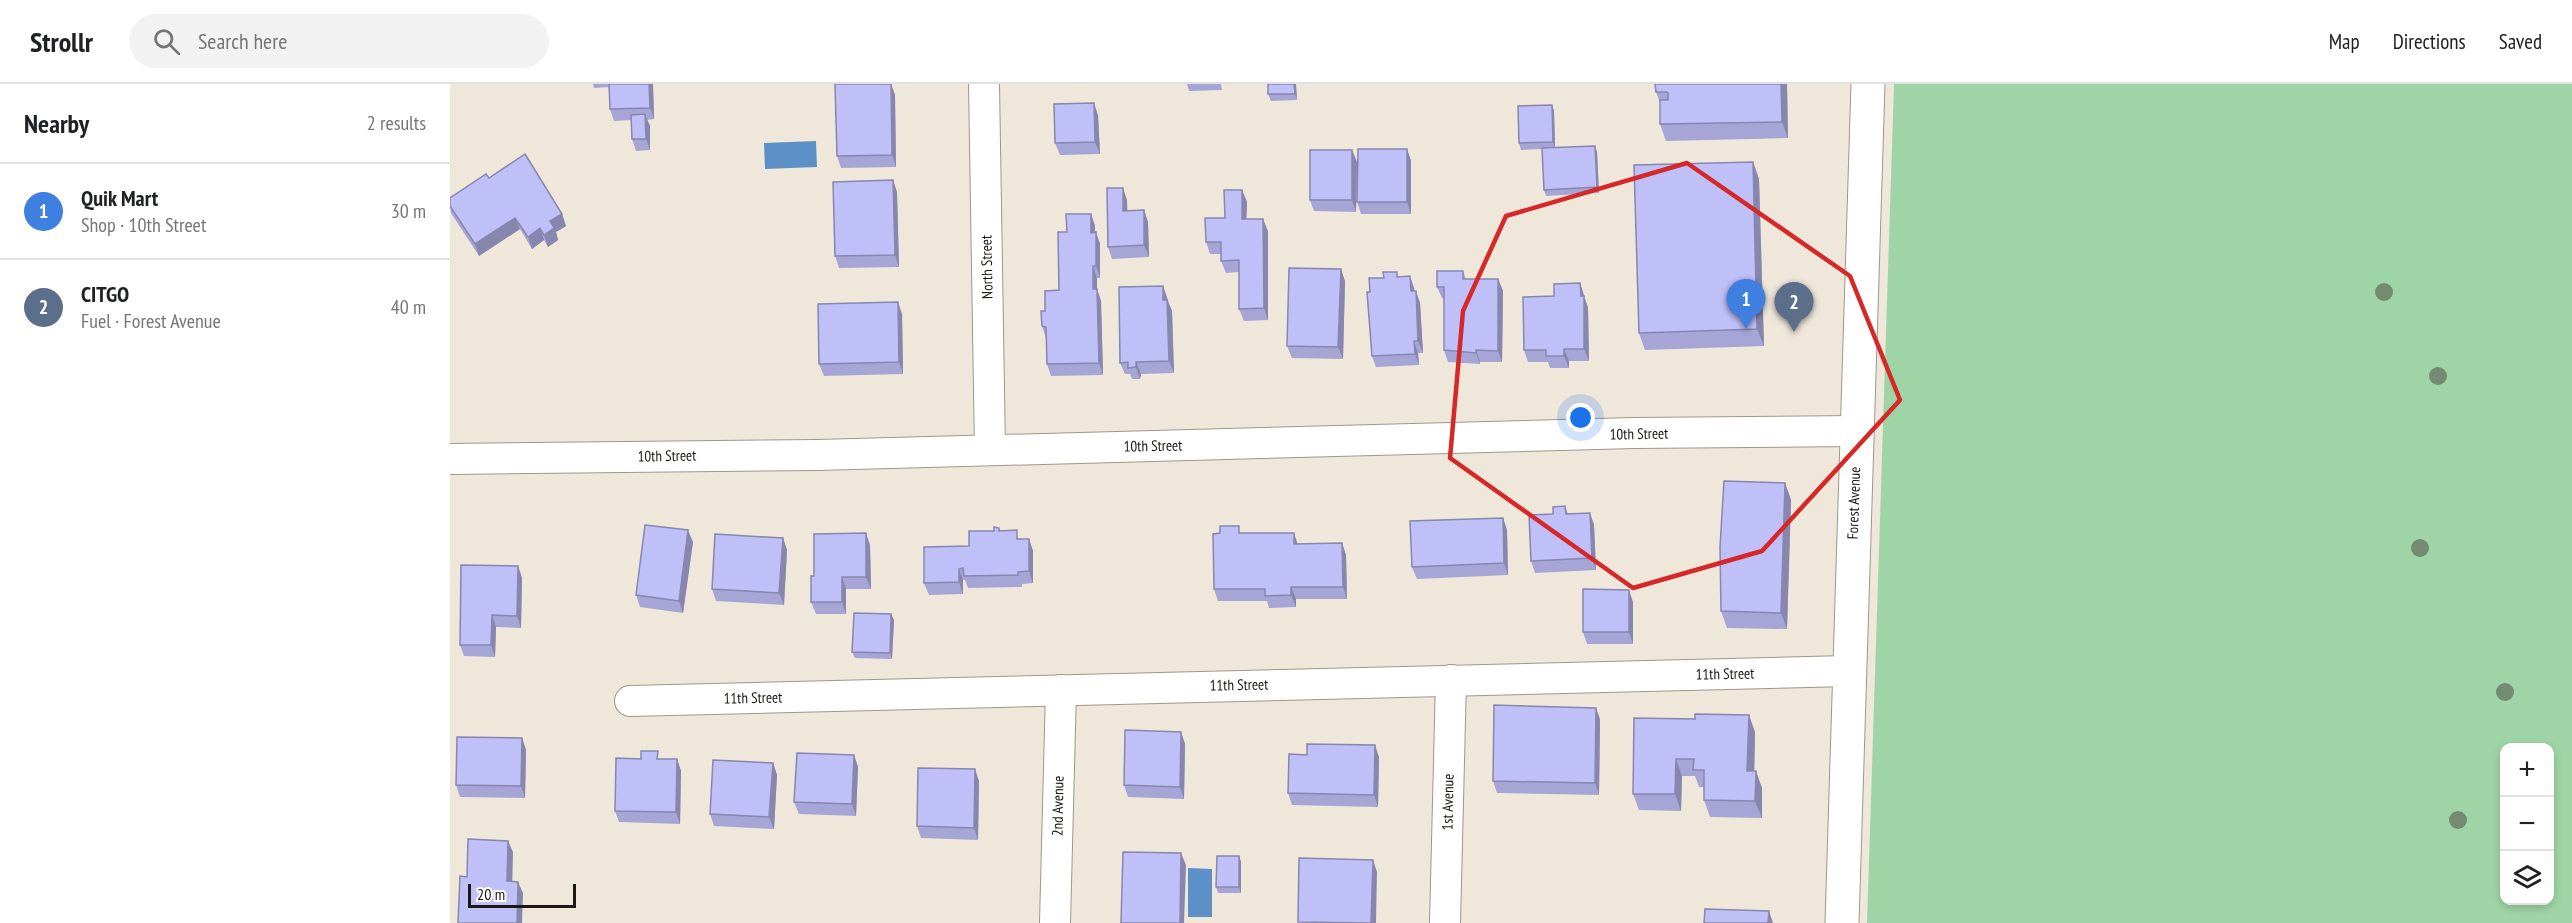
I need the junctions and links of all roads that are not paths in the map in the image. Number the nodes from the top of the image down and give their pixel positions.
1 (984, 84) edge
2 (1868, 84) edge
3 (1856, 431) junction
4 (990, 450) junction
5 (450, 459) edge
6 (1848, 670) junction
7 (1451, 680) junction
8 (1060, 690) junction
9 (630, 701) dead end
10 (1055, 923) edge
11 (1445, 923) edge
12 (1842, 923) edge

1 - 4 street, North Street
2 - 3 main road, Forest Avenue
3 - 4 street, 10th Street
3 - 6 main road, Forest Avenue
4 - 5 street, 10th Street
6 - 7 street, 11th Street
6 - 12 main road, Forest Avenue
7 - 8 street, 11th Street
7 - 11 street, 1st Avenue
8 - 9 street, 11th Street
8 - 10 street, 2nd Avenue

